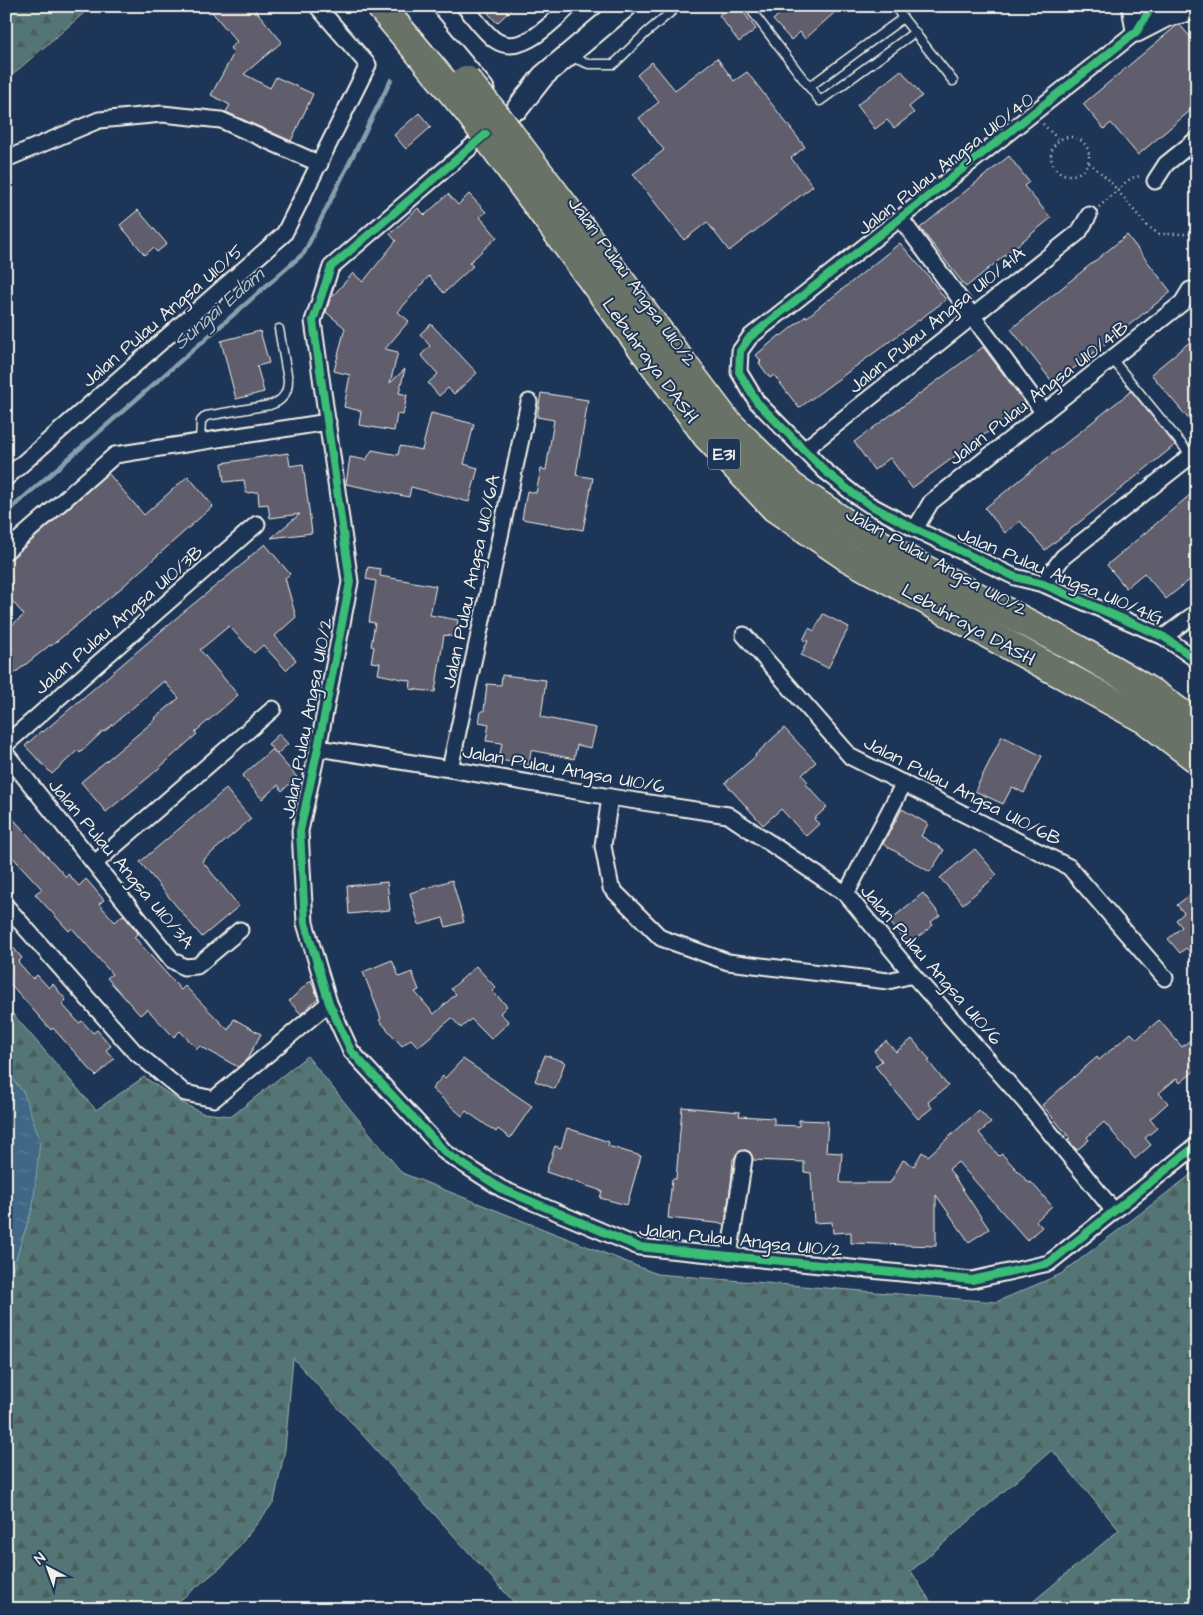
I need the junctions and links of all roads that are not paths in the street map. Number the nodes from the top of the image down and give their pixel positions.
1 (317, 6) edge
2 (381, 6) edge
3 (404, 6) edge
4 (414, 6) edge
5 (570, 6) edge
6 (626, 6) edge
7 (678, 6) edge
8 (748, 6) edge
9 (895, 6) edge
10 (1133, 6) edge
11 (1152, 6) edge
12 (1192, 6) edge
13 (466, 8) edge
14 (1196, 8) edge
15 (903, 18) junction
16 (1137, 31) junction
17 (914, 32) junction
18 (567, 56) junction
19 (953, 82) dead end
20 (809, 86) junction
21 (496, 105) junction
22 (518, 108) junction
23 (491, 134) junction
24 (522, 134) junction
25 (1197, 139) edge
26 (6, 159) edge
27 (320, 164) junction
28 (1155, 181) road end
29 (1090, 215) road end
30 (902, 219) junction
31 (1190, 290) dead end
32 (972, 315) junction
33 (279, 329) dead end
34 (750, 337) joint
35 (1112, 359) junction
36 (529, 402) dead end
37 (1044, 413) junction
38 (328, 422) junction
39 (200, 442) junction
40 (804, 450) junction
41 (1195, 457) edge
42 (6, 478) edge
43 (256, 524) dead end
44 (915, 529) junction
45 (6, 551) edge
46 (1043, 584) junction
47 (1197, 612) edge
48 (744, 635) dead end
49 (1164, 637) junction
50 (1197, 660) edge
51 (273, 709) dead end
52 (1197, 718) edge
53 (1197, 729) edge
54 (6, 744) edge
55 (318, 748) junction
56 (1197, 750) edge
57 (6, 754) edge
58 (1197, 759) edge
59 (450, 769) junction
60 (904, 783) junction
61 (610, 797) junction
62 (95, 863) junction
63 (846, 894) junction
64 (6, 906) edge
65 (240, 930) dead end
66 (913, 975) junction
67 (1165, 978) dead end
68 (329, 1003) junction
69 (1197, 1145) edge
70 (744, 1159) dead end
71 (1114, 1211) junction
72 (729, 1256) junction

1 - 27 street, Jalan Pulau Angsa U10/5
2 - 23 street, Jalan Pulau Angsa U10/2
2 - 58 highway, Lebuhraya DASH / E31, bridge
3 - 53 highway, Lebuhraya DASH / E31, bridge
4 - 21 street
5 - 13 street
6 - 18 street
7 - 18 lane
8 - 20 lane
9 - 15 lane
10 - 16 street
11 - 16 street, Jalan Pulau Angsa U10/40
12 - 14 street
14 - 16 street
15 - 17 lane
15 - 20 lane
16 - 30 street, Jalan Pulau Angsa U10/40
17 - 19 lane
17 - 20 lane
18 - 22 street
21 - 22 street
21 - 23 street
22 - 24 street
23 - 24 street
23 - 38 street, Jalan Pulau Angsa U10/2
23 - 56 street, Jalan Pulau Angsa U10/2
24 - 52 street, Jalan Pulau Angsa U10/2
25 - 28 street
26 - 27 street
27 - 42 street, Jalan Pulau Angsa U10/5
29 - 32 street, Jalan Pulau Angsa U10/41A
30 - 32 street
30 - 34 street, Jalan Pulau Angsa U10/40
31 - 35 street, Jalan Pulau Angsa U10/41B
32 - 37 street
32 - 40 street, Jalan Pulau Angsa U10/41A
33 - 39 lane
34 - 40 street, Jalan Pulau Angsa U10/41G
35 - 37 street, Jalan Pulau Angsa U10/41B
35 - 41 lane
36 - 59 street, Jalan Pulau Angsa U10/6A
37 - 44 street, Jalan Pulau Angsa U10/41B
38 - 39 street
38 - 55 street, Jalan Pulau Angsa U10/2
39 - 45 street
40 - 44 street, Jalan Pulau Angsa U10/41G
41 - 46 street
43 - 54 street, Jalan Pulau Angsa U10/3B
44 - 46 street, Jalan Pulau Angsa U10/41G
46 - 49 street, Jalan Pulau Angsa U10/41G
47 - 49 street
48 - 60 street, Jalan Pulau Angsa U10/6B
49 - 50 street, Jalan Pulau Angsa U10/41G
51 - 62 street
55 - 59 street, Jalan Pulau Angsa U10/6
55 - 68 street, Jalan Pulau Angsa U10/2
57 - 62 street, Jalan Pulau Angsa U10/3A
59 - 61 street, Jalan Pulau Angsa U10/6
60 - 63 street
60 - 67 street, Jalan Pulau Angsa U10/6B
61 - 63 street, Jalan Pulau Angsa U10/6
61 - 66 street
62 - 65 street, Jalan Pulau Angsa U10/3A
63 - 66 street, Jalan Pulau Angsa U10/6
64 - 68 street
66 - 71 street, Jalan Pulau Angsa U10/6
68 - 72 street, Jalan Pulau Angsa U10/2
69 - 71 street, Jalan Pulau Angsa U10/2
70 - 72 street
71 - 72 street, Jalan Pulau Angsa U10/2

